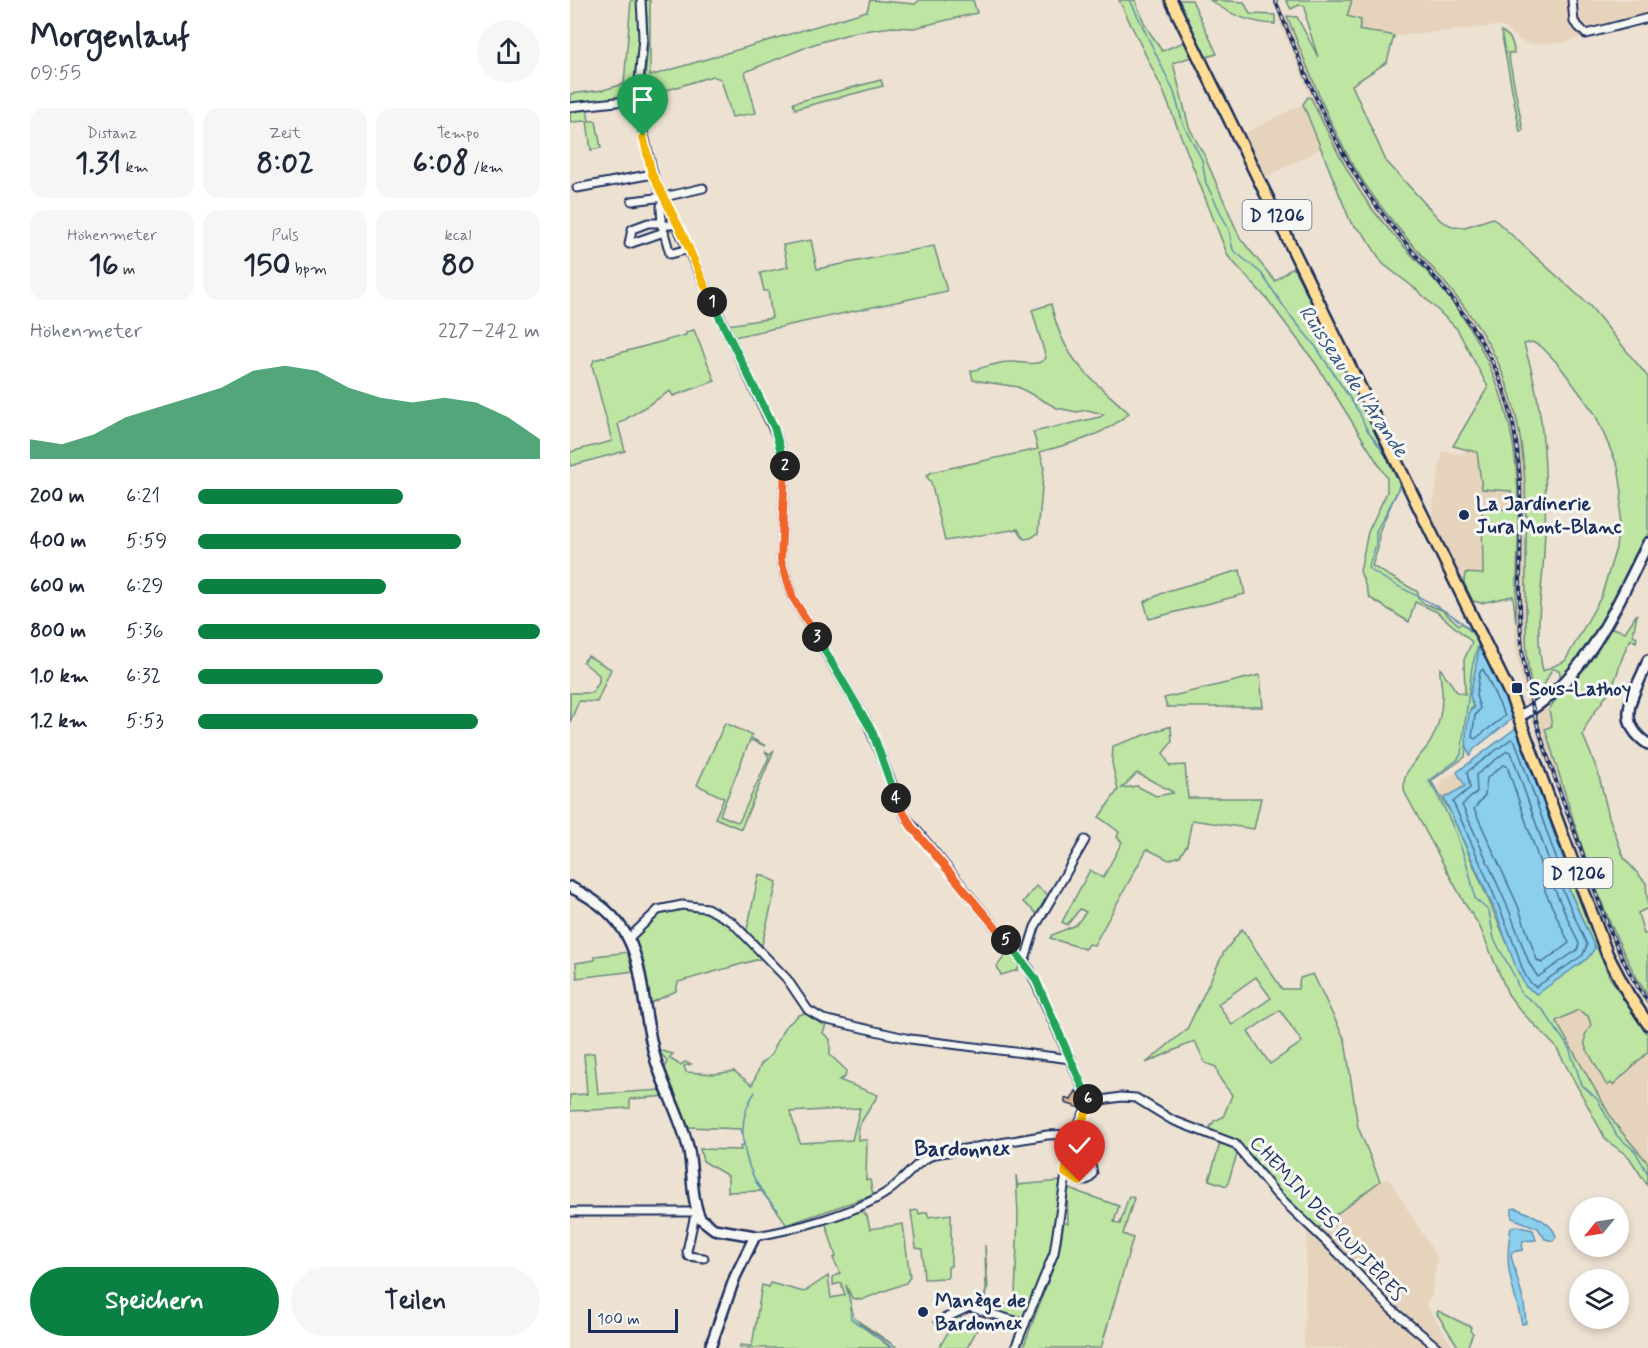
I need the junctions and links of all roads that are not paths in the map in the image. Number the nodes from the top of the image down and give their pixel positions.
1 (641, 0) edge
2 (1171, 0) edge
3 (1572, 0) edge
4 (1648, 18) edge
5 (637, 105) junction
6 (570, 106) edge
7 (652, 174) junction
8 (577, 188) dead end
9 (703, 188) dead end
10 (664, 197) junction
11 (632, 201) dead end
12 (677, 224) junction
13 (662, 227) junction
14 (689, 249) junction
15 (1648, 543) edge
16 (1648, 660) edge
17 (1521, 717) junction
18 (1648, 744) edge
19 (1085, 840) dead end
20 (570, 887) edge
21 (629, 938) junction
22 (1024, 962) junction
23 (1648, 1024) edge
24 (1071, 1059) junction
25 (1089, 1102) junction
26 (1073, 1134) junction
27 (1065, 1173) junction
28 (570, 1212) edge
29 (698, 1213) junction
30 (755, 1236) junction
31 (704, 1258) dead end
32 (939, 1321) dead end
33 (1025, 1324) junction
34 (710, 1348) edge
35 (1015, 1348) edge
36 (1438, 1348) edge

1 - 5 street
2 - 17 main road, D 1206
3 - 4 street
5 - 6 street
5 - 7 street
7 - 8 street
7 - 10 street
9 - 10 street
10 - 11 street
10 - 12 street
10 - 13 street
12 - 13 street
12 - 14 street
13 - 14 street
14 - 22 street
15 - 17 street
16 - 18 street
17 - 23 main road, D 1206
19 - 22 street
20 - 21 street
21 - 24 street
21 - 29 street
22 - 24 street
24 - 25 street
25 - 26 street
25 - 36 street, CHEMIN DES RUPIÈRES
26 - 27 street
26 - 27 street
26 - 30 street
27 - 33 street
28 - 29 street
29 - 30 street
29 - 31 street
30 - 34 street
32 - 33 street
33 - 35 street

